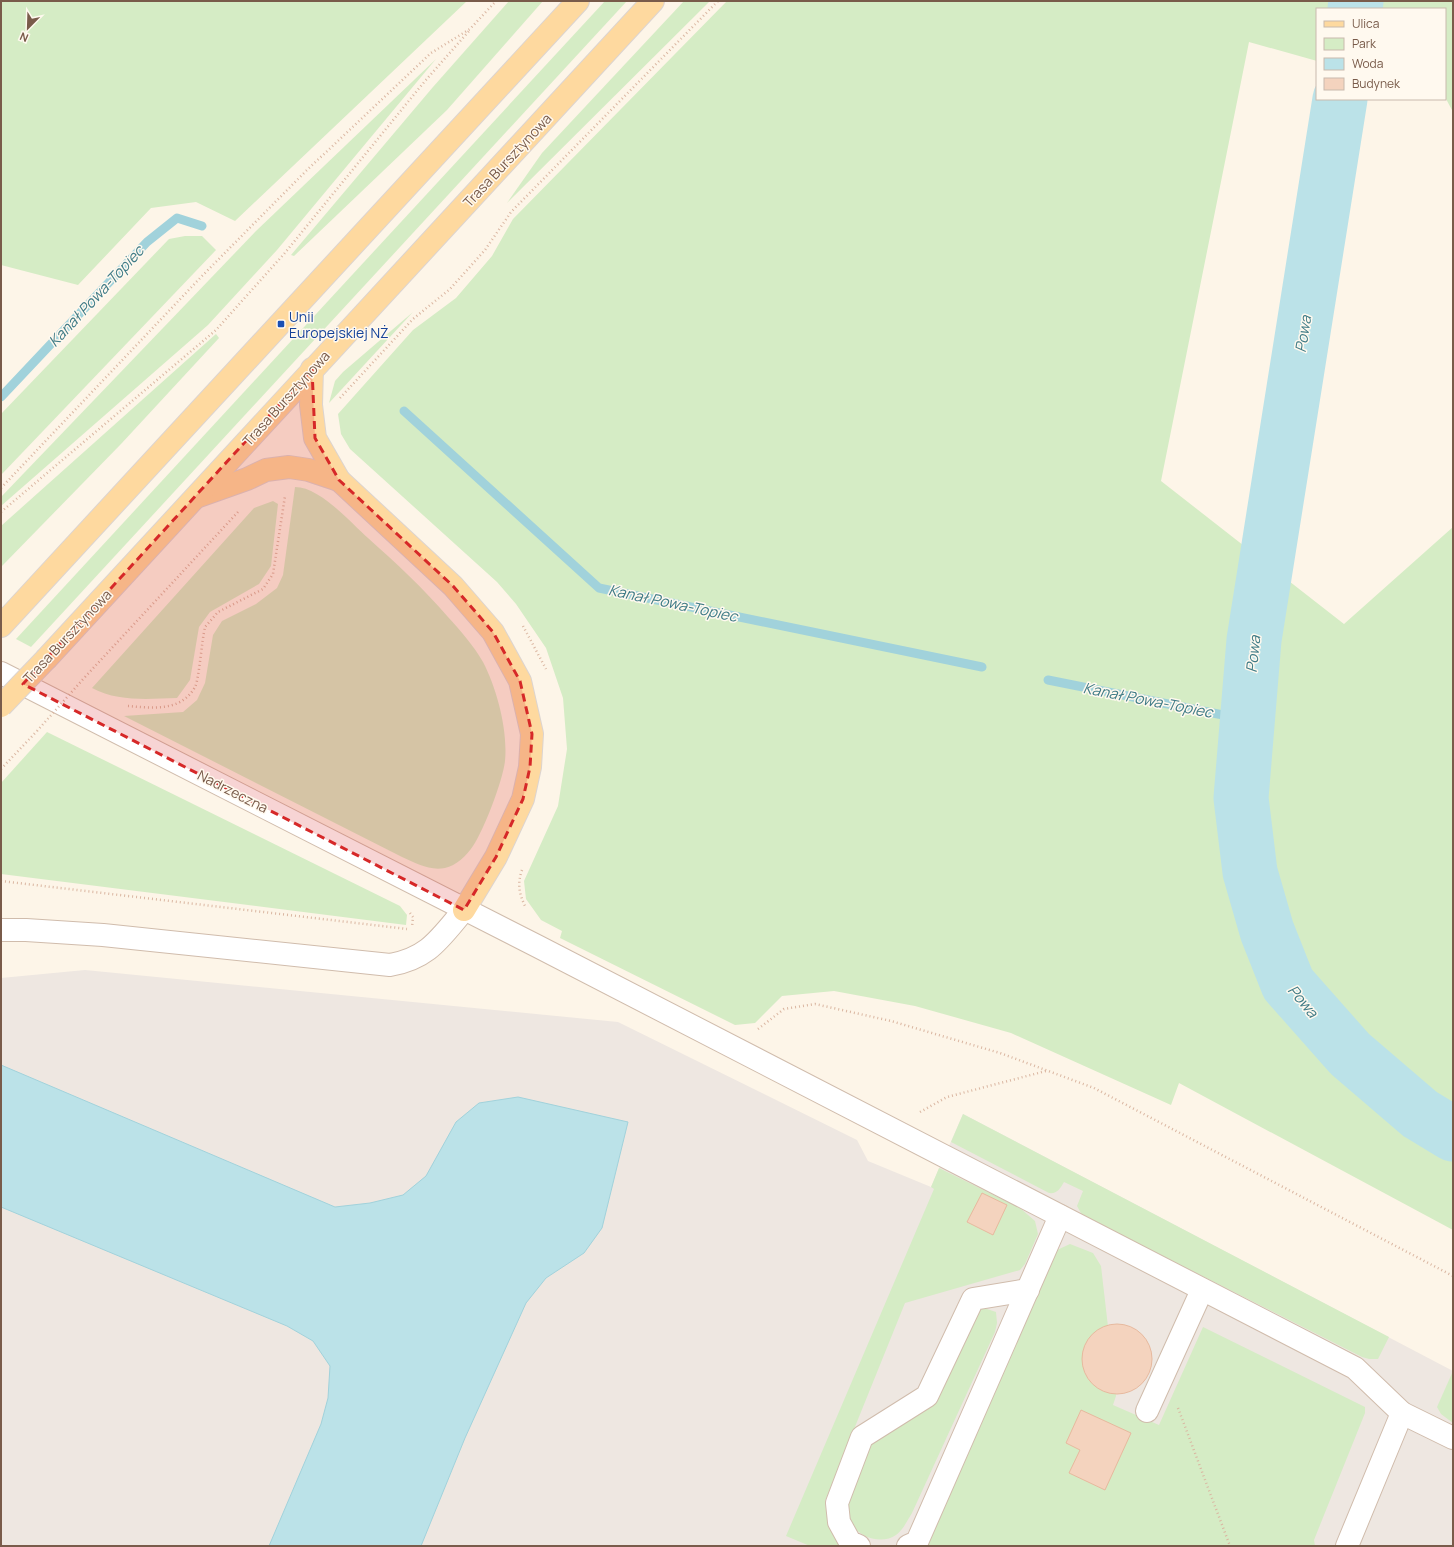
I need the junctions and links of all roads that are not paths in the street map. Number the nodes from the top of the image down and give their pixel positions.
1 (578, 1) edge
2 (653, 1) edge
3 (312, 369) junction
4 (338, 480) junction
5 (196, 497) junction
6 (1, 626) edge
7 (1, 673) edge
8 (1, 706) edge
9 (464, 910) junction
10 (1, 930) edge
11 (1060, 1216) junction
12 (1028, 1290) junction
13 (1202, 1290) junction
14 (1147, 1410) dead end
15 (1402, 1412) junction
16 (1453, 1438) edge
17 (860, 1546) edge
18 (908, 1546) edge
19 (1347, 1546) edge

1 - 6 main road
2 - 3 main road, Trasa Bursztynowa
3 - 4 main road
3 - 5 main road, Trasa Bursztynowa
4 - 5 main road
4 - 9 main road
5 - 8 main road, Trasa Bursztynowa, bridge
7 - 9 street, Nadrzeczna
9 - 10 street
9 - 11 street, Nadrzeczna
11 - 12 street
11 - 13 street, Nadrzeczna
12 - 17 street
12 - 18 street
13 - 14 street
13 - 15 street, Nadrzeczna
15 - 16 street, Nadrzeczna
15 - 19 street

